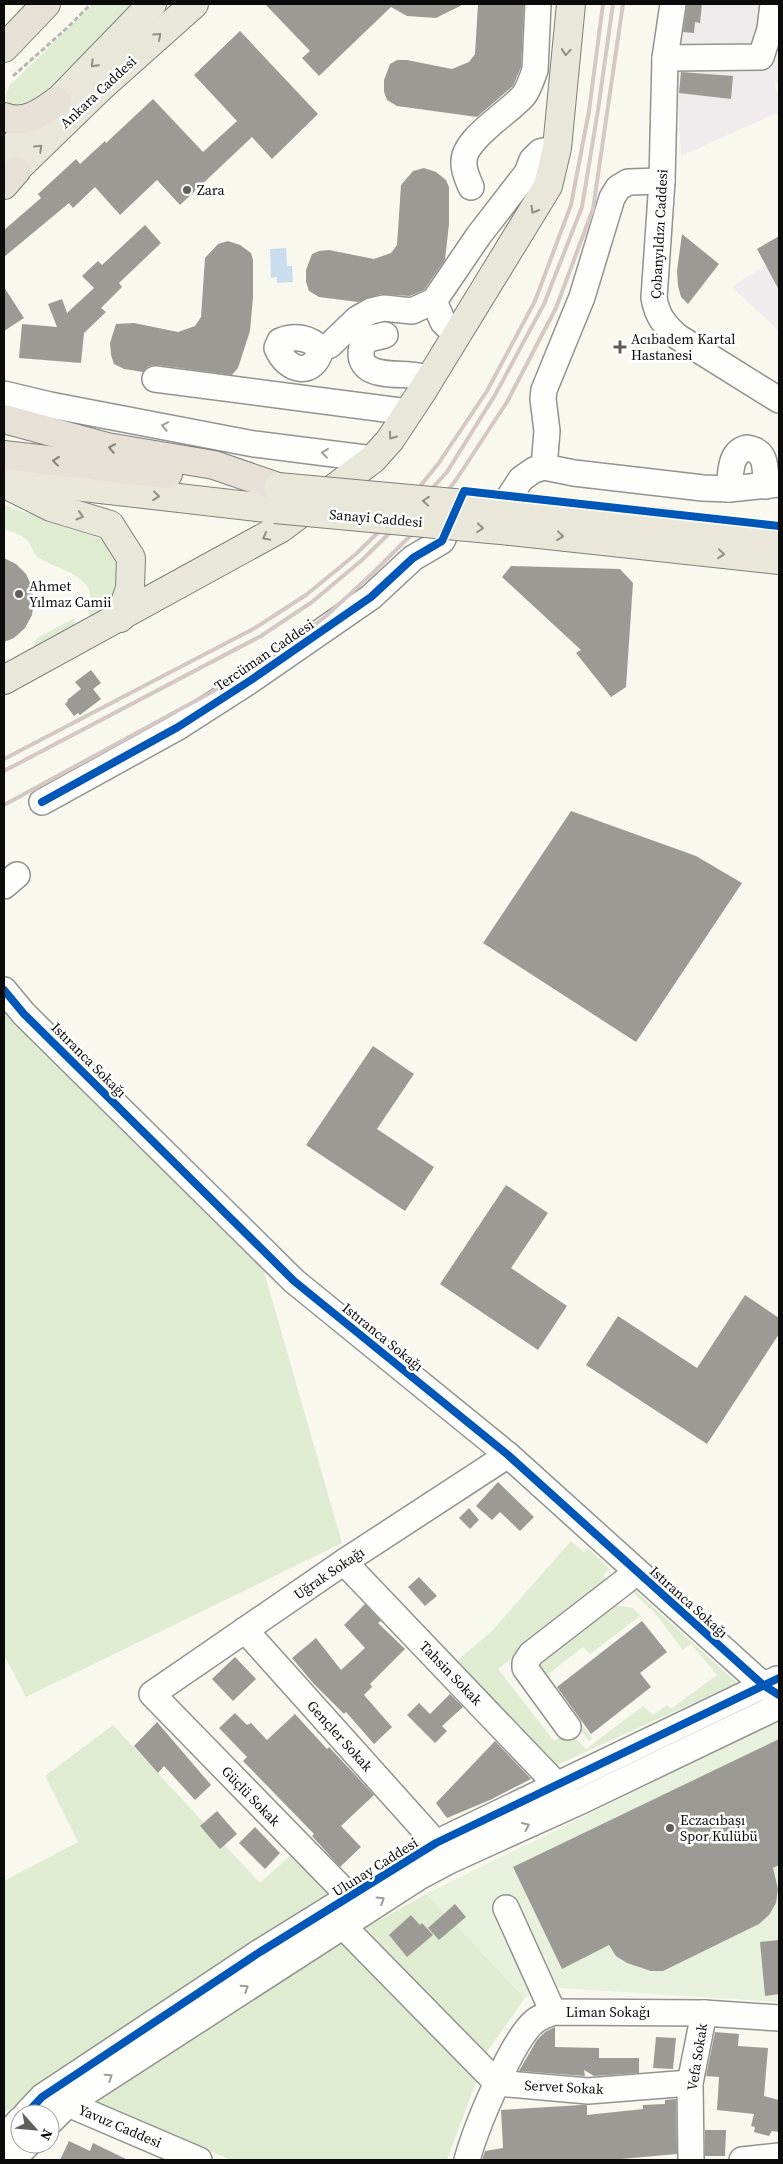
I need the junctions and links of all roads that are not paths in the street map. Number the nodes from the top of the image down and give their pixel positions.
1 (28, 4) edge
2 (46, 4) edge
3 (152, 4) edge
4 (194, 4) edge
5 (538, 4) edge
6 (571, 4) edge
7 (672, 4) edge
8 (773, 4) edge
9 (4, 26) edge
10 (4, 48) edge
11 (665, 58) junction
12 (57, 101) junction
13 (4, 117) edge
14 (557, 148) junction
15 (7, 173) edge
16 (662, 181) junction
17 (471, 187) dead end
18 (434, 302) junction
19 (385, 334) dead end
20 (456, 335) junction
21 (321, 349) dead end
22 (155, 379) dead end
23 (429, 380) junction
24 (4, 394) edge
25 (779, 400) edge
26 (408, 412) junction
27 (4, 419) edge
28 (4, 455) edge
29 (373, 459) junction
30 (544, 467) junction
31 (4, 478) edge
32 (4, 483) edge
33 (772, 485) edge
34 (730, 489) junction
35 (277, 498) junction
36 (510, 512) junction
37 (779, 526) edge
38 (779, 538) edge
39 (779, 560) edge
40 (120, 618) junction
41 (4, 680) edge
42 (42, 802) dead end
43 (4, 990) edge
44 (508, 1455) junction
45 (344, 1562) junction
46 (637, 1572) junction
47 (244, 1630) junction
48 (774, 1686) edge
49 (152, 1694) joint
50 (779, 1706) edge
51 (568, 1727) dead end
52 (557, 1785) junction
53 (436, 1843) junction
54 (350, 1897) junction
55 (506, 1908) dead end
56 (342, 1925) junction
57 (553, 2012) junction
58 (704, 2013) junction
59 (779, 2018) edge
60 (690, 2082) junction
61 (497, 2083) junction
62 (37, 2104) edge
63 (60, 2104) edge
64 (68, 2104) junction
65 (60, 2112) edge
66 (149, 2151) edge
67 (779, 2156) edge
68 (199, 2160) edge
69 (467, 2160) edge
70 (691, 2160) edge
71 (742, 2160) edge

1 - 9 highway
2 - 10 highway
3 -> 12 main road, Ankara Caddesi
15 -> 4 main road, Ankara Caddesi
5 - 17 street
6 -> 14 main road
7 - 11 street, Çobanyıldızı Caddesi
8 - 11 street
11 - 16 street, Çobanyıldızı Caddesi
12 - 13 highway
12 - 15 main road, Ankara Caddesi
14 - 18 street
14 -> 20 main road
16 - 25 street, Çobanyıldızı Caddesi
16 - 30 street
18 - 20 street
18 - 21 street
19 - 23 street
20 - 23 main road
22 - 26 street
23 - 26 main road
29 -> 24 street
26 -> 29 main road
35 -> 27 highway
35 -> 28 highway
29 -> 40 main road
30 - 34 street
30 - 36 street
31 -> 35 main road, Sanayi Caddesi
32 -> 40 main road
33 - 34 street
33 - 34 street
35 - 36 main road, Sanayi Caddesi, bridge
36 - 37 street
36 - 38 main road, Sanayi Caddesi
36 -> 39 main road, Sanayi Caddesi
36 - 42 street, Tercüman Caddesi
40 - 41 main road
43 - 44 street, Istıranca Sokağı
44 - 45 street, Uğrak Sokağı
44 - 46 street, Istıranca Sokağı
45 - 47 street, Uğrak Sokağı
45 - 52 street, Tahsin Sokak
46 - 48 street, Istıranca Sokağı
46 - 51 street
47 - 49 street, Uğrak Sokağı
47 - 53 street, Gençler Sokak
48 - 52 street, Ulunay Caddesi
49 - 54 street, Güçlü Sokak
56 -> 50 street
52 - 53 street, Ulunay Caddesi
53 - 54 street, Ulunay Caddesi
54 - 62 street, Ulunay Caddesi
55 - 57 street
56 - 61 street
64 -> 56 street
57 - 58 street, Liman Sokağı
57 - 61 street, Liman Sokağı
58 - 59 street, Liman Sokağı
58 - 60 street, Vefa Sokak
60 - 61 street, Servet Sokak
60 - 70 street, Vefa Sokak
61 - 69 street, Liman Sokağı
63 - 64 street, Ulunay Caddesi
64 - 65 street
64 - 66 street, Yavuz Caddesi
66 - 68 street, Yavuz Caddesi
67 - 71 street

